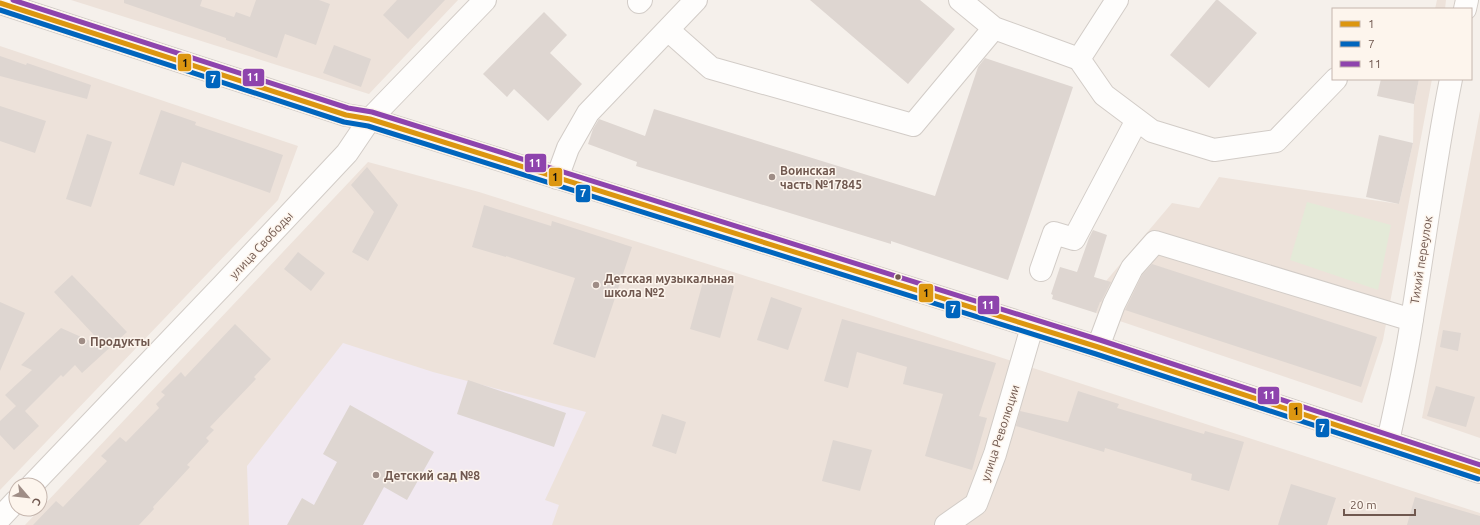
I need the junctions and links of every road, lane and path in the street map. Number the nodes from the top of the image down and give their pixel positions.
1 (485, 0) edge
2 (696, 0) edge
3 (960, 0) edge
4 (1117, 0) edge
5 (0, 3) edge
6 (994, 28) junction
7 (668, 30) junction
8 (1079, 59) junction
9 (1335, 80) edge
10 (1451, 80) edge
11 (370, 119) junction
12 (1137, 120) junction
13 (557, 178) junction
14 (1041, 270) dead end
15 (1412, 320) junction
16 (1032, 326) junction
17 (1098, 347) junction
18 (1388, 441) junction
19 (1480, 472) edge
20 (40, 477) edge
21 (8, 510) edge
22 (0, 518) edge
23 (946, 525) edge

1 - 11 street, улица Свободы
2 - 7 street
3 - 6 street
4 - 8 street
5 - 11 street
6 - 7 street
6 - 8 street
7 - 13 street
8 - 12 street
9 - 12 street
10 - 15 street, Тихий переулок
11 - 13 street
11 - 20 street, улица Свободы
12 - 14 street
13 - 16 street
15 - 17 street
15 - 18 street, Тихий переулок
16 - 17 street
16 - 23 street, улица Революции
17 - 18 street
18 - 19 street
21 - 22 street

